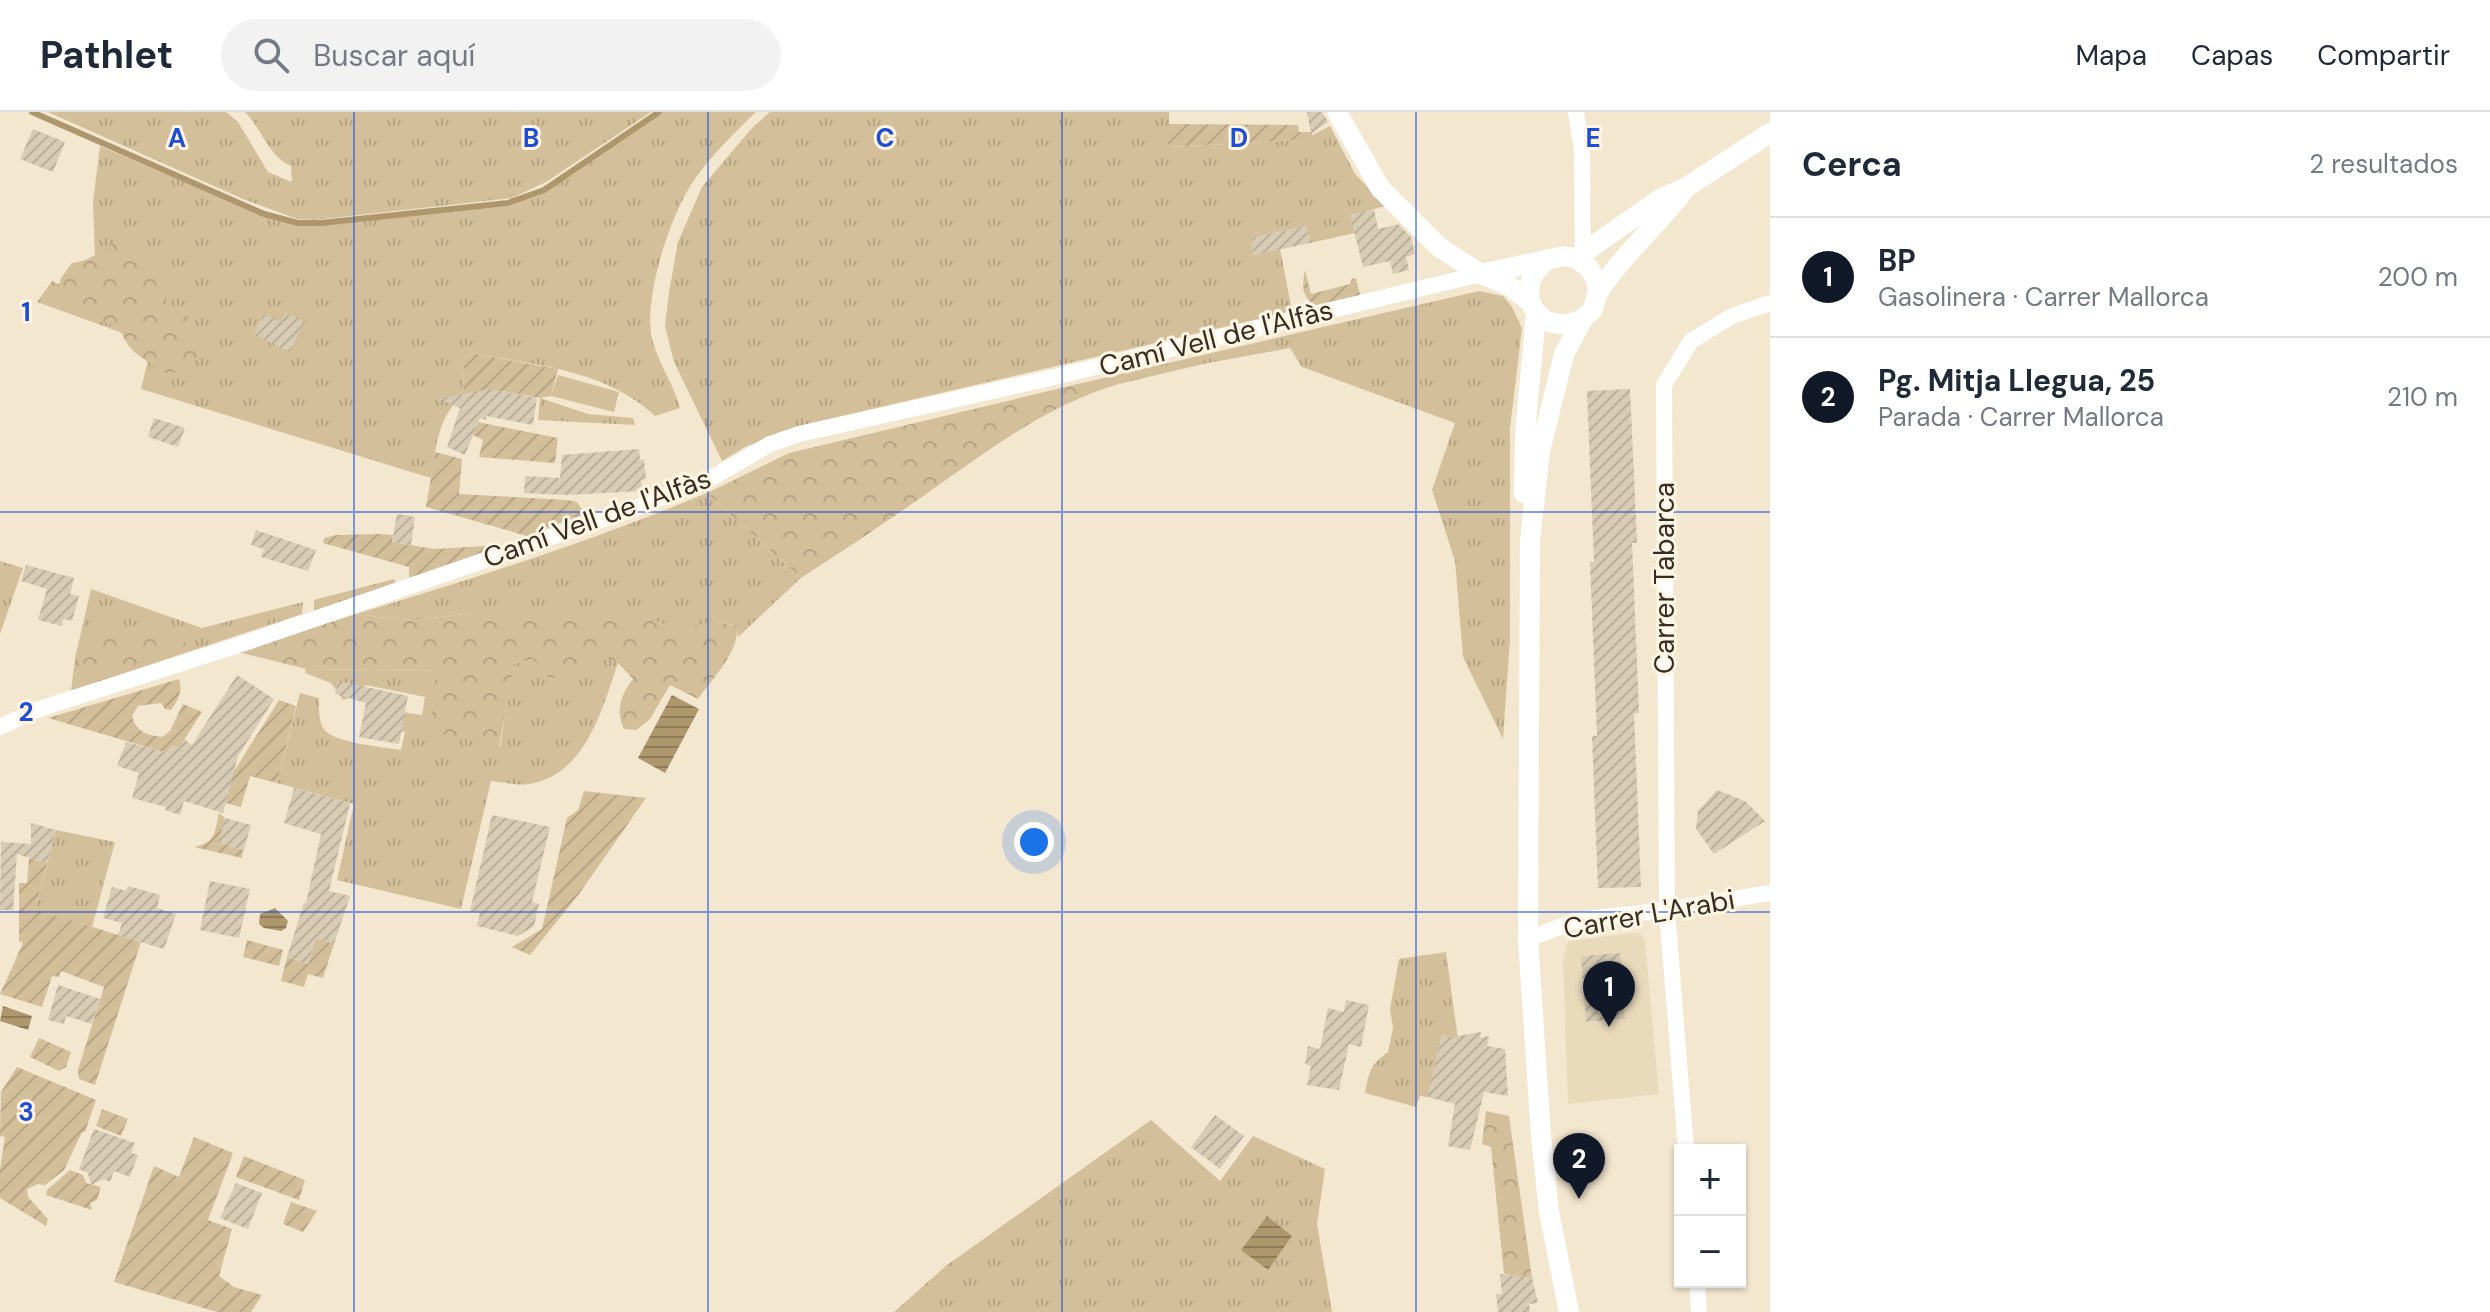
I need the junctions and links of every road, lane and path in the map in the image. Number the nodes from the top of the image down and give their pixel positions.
1 (1337, 112) edge
2 (1576, 112) edge
3 (1770, 133) edge
4 (1685, 188) junction
5 (1581, 258) junction
6 (1549, 259) junction
7 (1481, 274) junction
8 (1598, 293) junction
9 (1770, 303) edge
10 (1534, 308) junction
11 (1583, 319) junction
12 (1530, 540) junction
13 (0, 727) edge
14 (1770, 893) edge
15 (1667, 910) junction
16 (1528, 939) junction
17 (1686, 1144) edge
18 (1697, 1288) edge
19 (1567, 1312) edge
20 (1699, 1312) edge

1 - 7 street
2 - 5 street
3 - 4 street
4 - 5 street
4 - 8 street
5 - 6 street
5 - 8 street
6 - 7 street
6 - 10 street
7 - 10 street
7 - 13 street, Camí Vell de l'Alfàs
8 - 11 street
9 - 15 street, Carrer Tabarca
10 - 11 street
10 - 12 street
11 - 12 street
12 - 16 street
14 - 15 street, Carrer L'Arabi
15 - 16 street, Carrer L'Arabi
15 - 17 street, Carrer Tabarca
16 - 19 street
18 - 20 street

